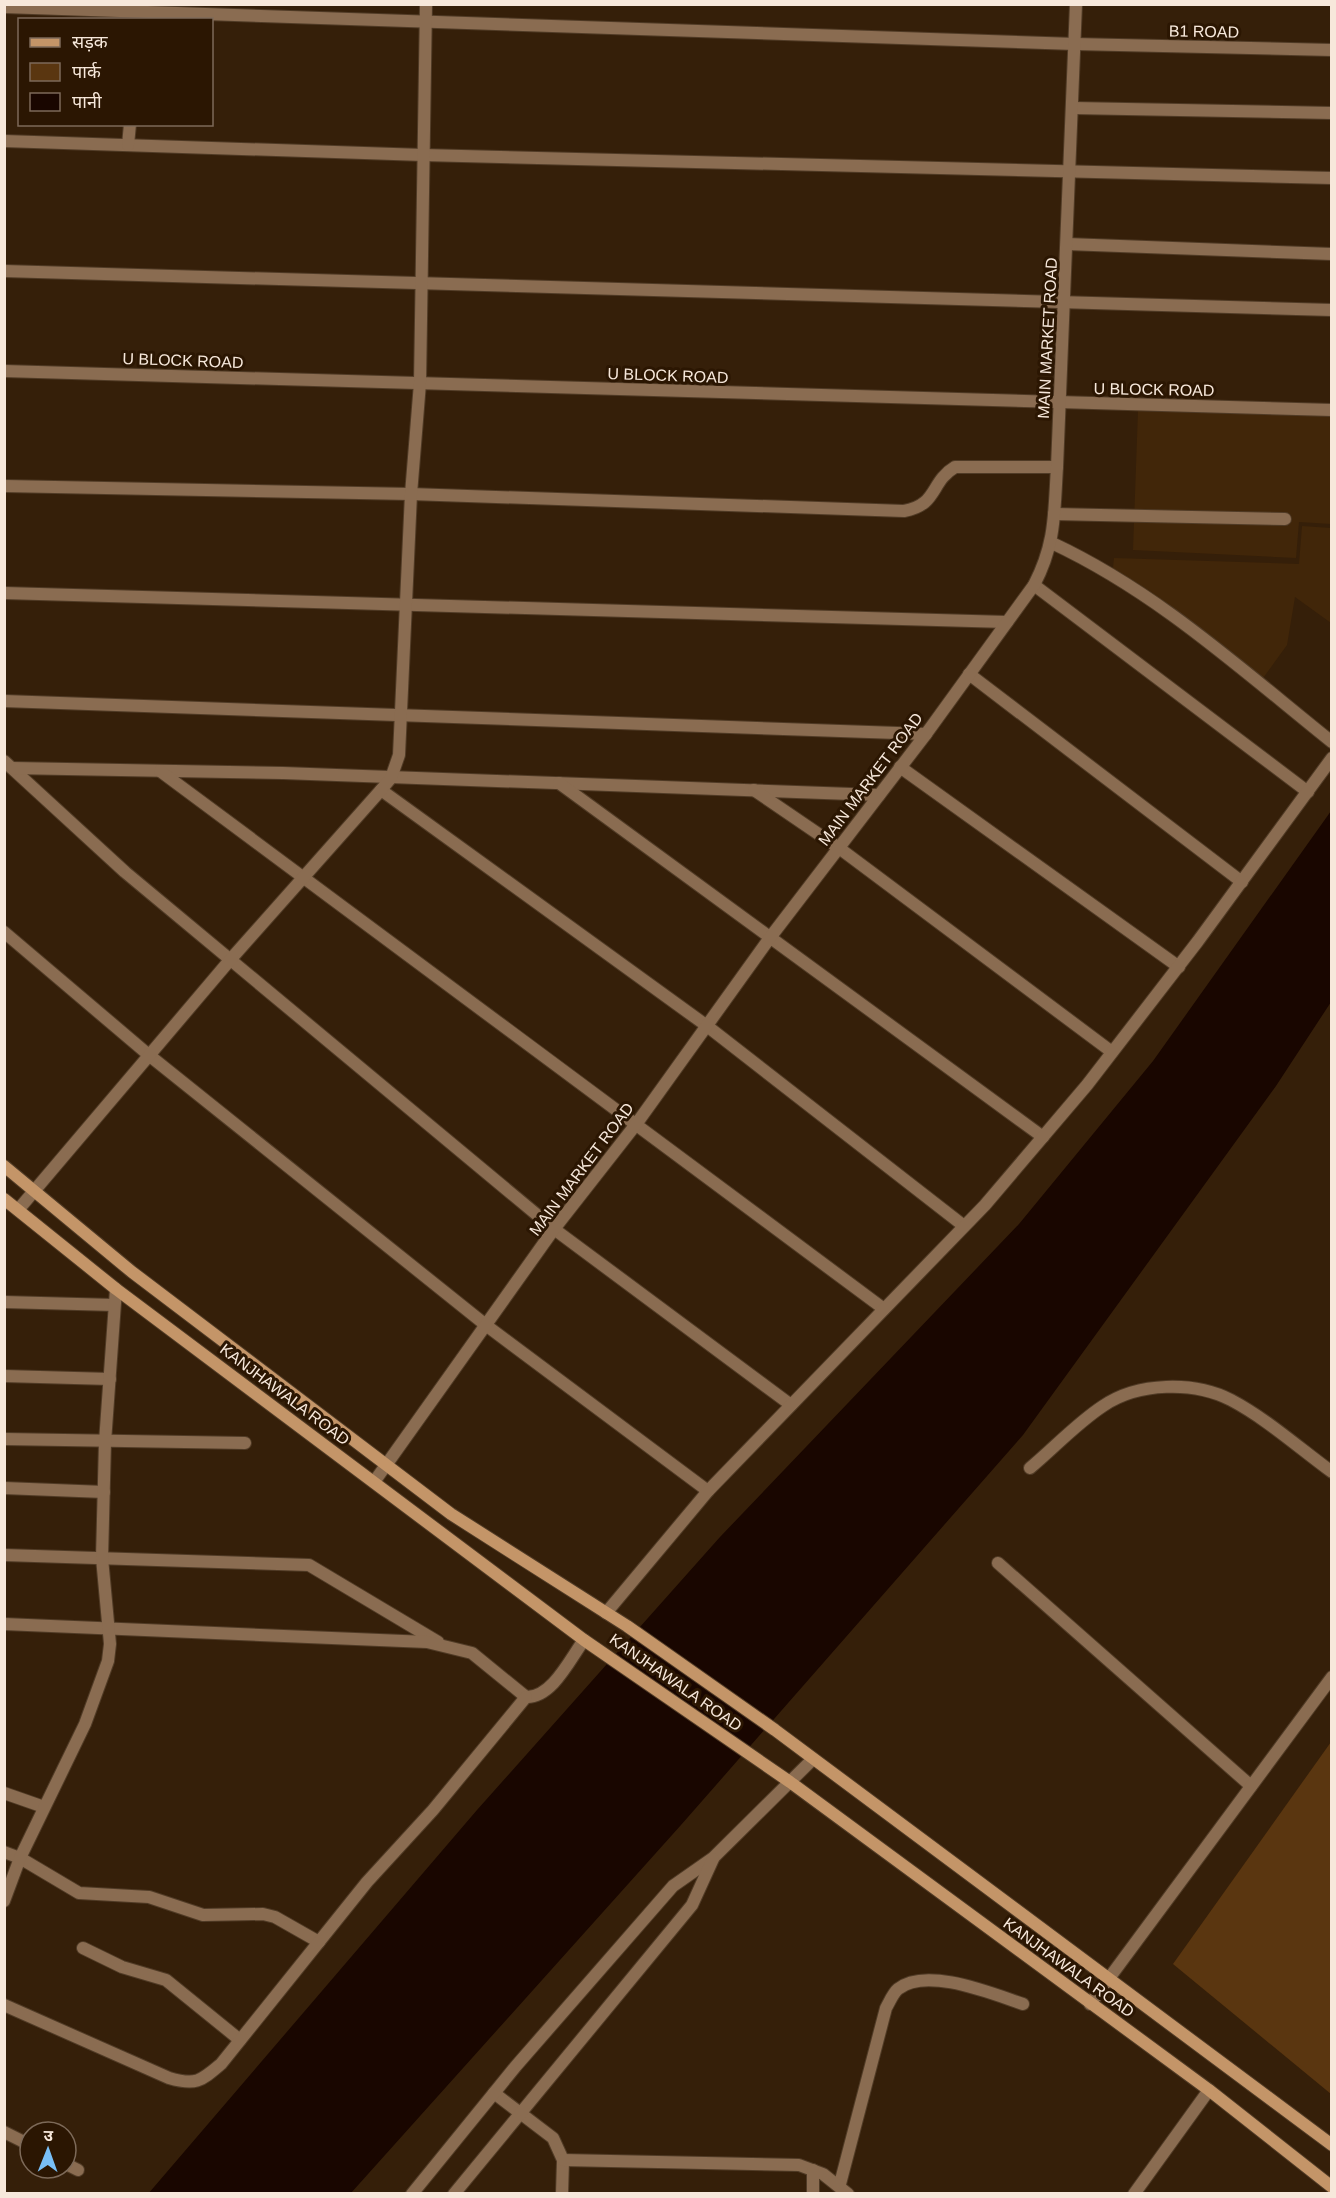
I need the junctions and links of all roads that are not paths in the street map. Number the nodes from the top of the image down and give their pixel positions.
1 (426, 4) edge
2 (1076, 4) edge
3 (4, 7) edge
4 (137, 12) edge
5 (426, 22) junction
6 (1075, 44) junction
7 (1332, 50) edge
8 (1073, 108) junction
9 (1332, 113) edge
10 (130, 126) edge
11 (4, 141) edge
12 (128, 145) junction
13 (423, 155) junction
14 (1071, 171) junction
15 (1332, 178) edge
16 (1067, 244) junction
17 (1332, 254) edge
18 (4, 271) edge
19 (422, 284) junction
20 (1065, 303) junction
21 (1332, 310) edge
22 (4, 371) edge
23 (420, 383) junction
24 (1060, 404) junction
25 (1332, 410) edge
26 (1057, 467) junction
27 (4, 486) edge
28 (411, 494) junction
29 (1054, 514) junction
30 (1285, 519) dead end
31 (1052, 543) junction
32 (1034, 585) junction
33 (4, 593) edge
34 (405, 605) junction
35 (1007, 622) junction
36 (969, 674) junction
37 (4, 700) edge
38 (400, 717) junction
39 (926, 734) junction
40 (1332, 742) edge
41 (1332, 758) edge
42 (8, 764) edge
43 (900, 767) junction
44 (160, 771) junction
45 (391, 778) junction
46 (559, 783) junction
47 (381, 790) junction
48 (753, 790) junction
49 (1308, 792) junction
50 (879, 795) junction
51 (839, 848) junction
52 (304, 878) junction
53 (1242, 882) junction
54 (4, 932) edge
55 (769, 939) junction
56 (230, 960) junction
57 (1179, 967) junction
58 (707, 1026) junction
59 (1112, 1052) junction
60 (150, 1056) junction
61 (637, 1123) junction
62 (1043, 1137) junction
63 (4, 1166) edge
64 (35, 1191) junction
65 (4, 1199) edge
66 (18, 1210) junction
67 (964, 1226) junction
68 (554, 1229) junction
69 (116, 1289) junction
70 (4, 1302) edge
71 (114, 1305) junction
72 (884, 1309) junction
73 (487, 1326) junction
74 (4, 1376) edge
75 (110, 1378) junction
76 (791, 1405) junction
77 (4, 1439) edge
78 (105, 1442) junction
79 (245, 1443) dead end
80 (388, 1465) junction
81 (1030, 1468) dead end
82 (1332, 1472) edge
83 (374, 1482) junction
84 (4, 1488) edge
85 (708, 1491) junction
86 (104, 1492) junction
87 (4, 1556) edge
88 (102, 1558) junction
89 (998, 1563) dead end
90 (606, 1613) junction
91 (4, 1624) edge
92 (108, 1628) junction
93 (584, 1640) junction
94 (446, 1647) junction
95 (1332, 1677) edge
96 (526, 1697) junction
97 (813, 1759) junction
98 (790, 1782) junction
99 (1251, 1786) junction
100 (4, 1793) edge
101 (44, 1807) junction
102 (4, 1852) edge
103 (21, 1858) junction
104 (713, 1858) junction
105 (4, 1901) edge
106 (319, 1942) junction
107 (83, 1948) dead end
108 (1109, 1978) junction
109 (1023, 2004) dead end
110 (1090, 2004) junction
111 (4, 2005) edge
112 (240, 2040) junction
113 (1209, 2090) junction
114 (495, 2093) junction
115 (520, 2112) junction
116 (4, 2132) edge
117 (18, 2139) edge
118 (1332, 2145) edge
119 (563, 2160) junction
120 (813, 2170) junction
121 (1332, 2187) edge
122 (844, 2189) edge
123 (412, 2193) edge
124 (454, 2193) edge
125 (562, 2193) edge
126 (813, 2193) edge
127 (1134, 2193) edge

1 - 5 street
2 - 6 street, MAIN MARKET ROAD
3 - 4 street, B1 ROAD
4 - 5 street, B1 ROAD
5 - 6 street, B1 ROAD
5 - 13 street
6 - 7 street, B1 ROAD
6 - 8 street, MAIN MARKET ROAD
8 - 9 street
8 - 14 street, MAIN MARKET ROAD
10 - 12 street
11 - 12 street
12 - 13 street
13 - 14 street
13 - 19 street
14 - 15 street
14 - 16 street, MAIN MARKET ROAD
16 - 17 street
16 - 20 street, MAIN MARKET ROAD
18 - 19 street
19 - 20 street
19 - 23 street
20 - 21 street
20 - 24 street, MAIN MARKET ROAD
22 - 23 street, U BLOCK ROAD
23 - 24 street, U BLOCK ROAD
23 - 28 street
24 - 25 street, U BLOCK ROAD
24 - 26 street, MAIN MARKET ROAD
26 - 28 street
26 - 29 street, MAIN MARKET ROAD
27 - 28 street
28 - 34 street
29 - 30 street
29 - 31 street, MAIN MARKET ROAD
31 - 32 street, MAIN MARKET ROAD
31 - 40 street
32 - 35 street, MAIN MARKET ROAD
32 - 49 street
33 - 34 street
34 - 35 street
34 - 38 street
35 - 36 street, MAIN MARKET ROAD
36 - 39 street, MAIN MARKET ROAD
36 - 53 street
37 - 38 street
38 - 39 street
38 - 45 street
39 - 43 street, MAIN MARKET ROAD
41 - 49 street
42 - 44 street
42 - 56 street
43 - 50 street, MAIN MARKET ROAD
43 - 57 street
44 - 45 street
44 - 52 street
45 - 46 street
45 - 47 street
46 - 48 street
46 - 55 street
47 - 52 street
47 - 58 street
48 - 50 street
48 - 51 street
49 - 53 street
50 - 51 street, MAIN MARKET ROAD
51 - 55 street, MAIN MARKET ROAD
51 - 59 street
52 - 56 street
52 - 61 street
53 - 57 street
54 - 60 street
55 - 58 street, MAIN MARKET ROAD
55 - 62 street
56 - 60 street
56 - 68 street
57 - 59 street
58 - 61 street, MAIN MARKET ROAD
58 - 67 street
59 - 62 street
60 - 64 street
60 - 73 street
61 - 68 street, MAIN MARKET ROAD
61 - 72 street
62 - 67 street
63 - 64 main road, KANJHAWALA ROAD
64 - 66 street
64 - 80 main road, KANJHAWALA ROAD
65 - 66 main road, KANJHAWALA ROAD
66 - 69 main road, KANJHAWALA ROAD
67 - 72 street
68 - 73 street, MAIN MARKET ROAD
68 - 76 street
69 - 71 street
69 - 83 main road, KANJHAWALA ROAD
70 - 71 street
71 - 75 street
72 - 76 street
73 - 80 street, MAIN MARKET ROAD
73 - 85 street
74 - 75 street
75 - 78 street
76 - 85 street
77 - 78 street
78 - 79 street
78 - 86 street
80 - 83 street, MAIN MARKET ROAD
80 - 90 main road, KANJHAWALA ROAD
81 - 82 street
83 - 93 main road, KANJHAWALA ROAD
84 - 86 street
85 - 90 street
86 - 88 street
87 - 88 street
88 - 92 street
88 - 94 street
89 - 99 street
90 - 97 main road, KANJHAWALA ROAD
91 - 92 street
92 - 94 street
92 - 101 street
93 - 96 street
93 - 98 main road, KANJHAWALA ROAD
94 - 96 street
95 - 99 street
96 - 106 street
97 - 98 street
97 - 108 main road, KANJHAWALA ROAD
98 - 104 street
98 - 110 main road, KANJHAWALA ROAD
99 - 108 street
100 - 101 street
101 - 103 street
102 - 103 street
103 - 105 street
103 - 106 street
104 - 114 street
104 - 115 street
106 - 112 street
107 - 112 street
108 - 110 street
108 - 118 main road, KANJHAWALA ROAD
109 - 122 street
110 - 113 main road, KANJHAWALA ROAD
111 - 112 street
113 - 121 main road, KANJHAWALA ROAD
113 - 127 street
114 - 115 street
114 - 123 street
115 - 119 street
115 - 124 street
116 - 117 street
119 - 120 street
119 - 125 street
120 - 122 street
120 - 126 street

